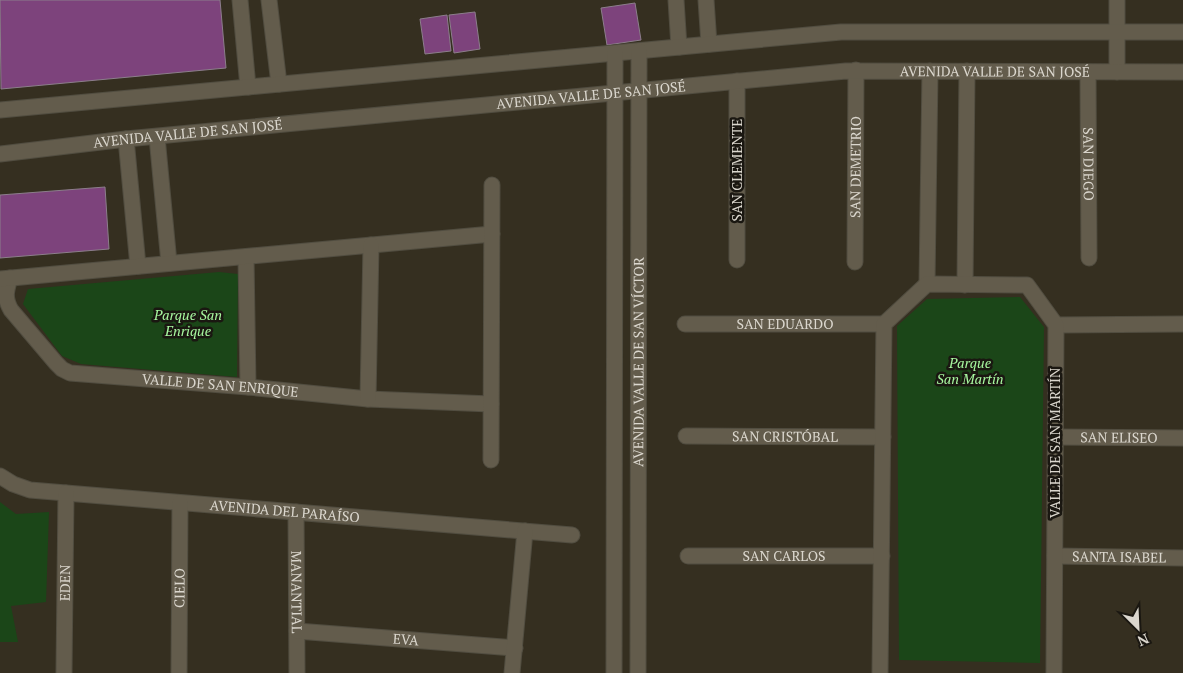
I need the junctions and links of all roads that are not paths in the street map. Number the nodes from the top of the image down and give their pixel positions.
1 (240, 0) edge
2 (269, 0) edge
3 (676, 0) edge
4 (706, 0) edge
5 (1117, 0) edge
6 (1117, 32) junction
7 (1183, 32) edge
8 (709, 44) junction
9 (679, 47) junction
10 (639, 51) junction
11 (615, 53) junction
12 (856, 70) junction
13 (930, 71) junction
14 (967, 71) junction
15 (1088, 72) junction
16 (1117, 72) junction
17 (1183, 72) edge
18 (737, 81) junction
19 (279, 84) junction
20 (248, 87) junction
21 (638, 90) junction
22 (615, 93) junction
23 (0, 110) edge
24 (157, 137) junction
25 (126, 139) junction
26 (0, 154) edge
27 (492, 185) dead end
28 (492, 234) junction
29 (371, 245) junction
30 (246, 256) junction
31 (1089, 258) dead end
32 (737, 260) dead end
33 (855, 262) dead end
34 (169, 263) junction
35 (138, 266) junction
36 (5, 278) edge
37 (927, 284) junction
38 (965, 284) junction
39 (685, 324) dead end
40 (884, 324) junction
41 (1183, 324) edge
42 (1056, 325) junction
43 (248, 387) junction
44 (368, 399) junction
45 (491, 404) junction
46 (686, 436) dead end
47 (883, 437) junction
48 (1055, 437) junction
49 (1183, 438) edge
50 (491, 460) dead end
51 (0, 476) edge
52 (66, 493) junction
53 (180, 503) junction
54 (296, 512) junction
55 (525, 531) junction
56 (572, 535) dead end
57 (688, 556) dead end
58 (882, 556) junction
59 (1055, 556) junction
60 (1183, 558) edge
61 (297, 631) junction
62 (515, 648) junction
63 (64, 673) edge
64 (179, 673) edge
65 (297, 673) edge
66 (512, 673) edge
67 (614, 673) edge
68 (638, 673) edge
69 (880, 673) edge
70 (1054, 673) edge

1 - 20 street
2 - 19 street
3 - 9 street
4 - 8 street
5 - 6 street
6 - 7 street
6 - 8 street
6 - 16 street
8 - 9 street
9 - 10 street
10 - 11 street
10 - 21 street, AVENIDA VALLE DE SAN VÍCTOR
11 - 19 street
11 - 22 street, AVENIDA VALLE DE SAN VÍCTOR
12 - 13 street, AVENIDA VALLE DE SAN JOSÉ
12 - 18 street, AVENIDA VALLE DE SAN JOSÉ
12 - 33 street, SAN DEMETRIO
13 - 14 street, AVENIDA VALLE DE SAN JOSÉ
13 - 37 street
14 - 15 street, AVENIDA VALLE DE SAN JOSÉ
14 - 38 street
15 - 16 street, AVENIDA VALLE DE SAN JOSÉ
15 - 31 street, SAN DIEGO
16 - 17 street, AVENIDA VALLE DE SAN JOSÉ
18 - 21 street, AVENIDA VALLE DE SAN JOSÉ
18 - 32 street, SAN CLEMENTE
19 - 20 street
20 - 23 street
21 - 22 street, AVENIDA VALLE DE SAN JOSÉ
21 - 68 street, AVENIDA VALLE DE SAN VÍCTOR
22 - 24 street, AVENIDA VALLE DE SAN JOSÉ
22 - 67 street, AVENIDA VALLE DE SAN VÍCTOR
24 - 25 street, AVENIDA VALLE DE SAN JOSÉ
24 - 34 street
25 - 26 street, AVENIDA VALLE DE SAN JOSÉ
25 - 35 street
27 - 28 street
28 - 29 street, VALLE DE SAN ENRIQUE
28 - 45 street
29 - 30 street, VALLE DE SAN ENRIQUE
29 - 44 street
30 - 34 street, VALLE DE SAN ENRIQUE
30 - 43 street
34 - 35 street, VALLE DE SAN ENRIQUE
35 - 36 street, VALLE DE SAN ENRIQUE
36 - 43 street, VALLE DE SAN ENRIQUE
37 - 38 street
37 - 40 street
38 - 42 street
39 - 40 street, SAN EDUARDO
40 - 47 street
41 - 42 street
42 - 48 street, VALLE DE SAN MARTÍN
43 - 44 street, VALLE DE SAN ENRIQUE
44 - 45 street, VALLE DE SAN ENRIQUE
45 - 50 street
46 - 47 street, SAN CRISTÓBAL
47 - 58 street
48 - 49 street, SAN ELISEO
48 - 59 street, VALLE DE SAN MARTÍN
51 - 52 street, AVENIDA DEL PARAÍSO
52 - 53 street, AVENIDA DEL PARAÍSO
52 - 63 street, EDEN
53 - 54 street, AVENIDA DEL PARAÍSO
53 - 64 street, CIELO
54 - 55 street, AVENIDA DEL PARAÍSO
54 - 61 street, MANANTIAL
55 - 56 street, AVENIDA DEL PARAÍSO
55 - 62 street
57 - 58 street, SAN CARLOS
58 - 69 street
59 - 60 street, SANTA ISABEL
59 - 70 street, VALLE DE SAN MARTÍN
61 - 62 street, EVA
61 - 65 street, MANANTIAL
62 - 66 street

